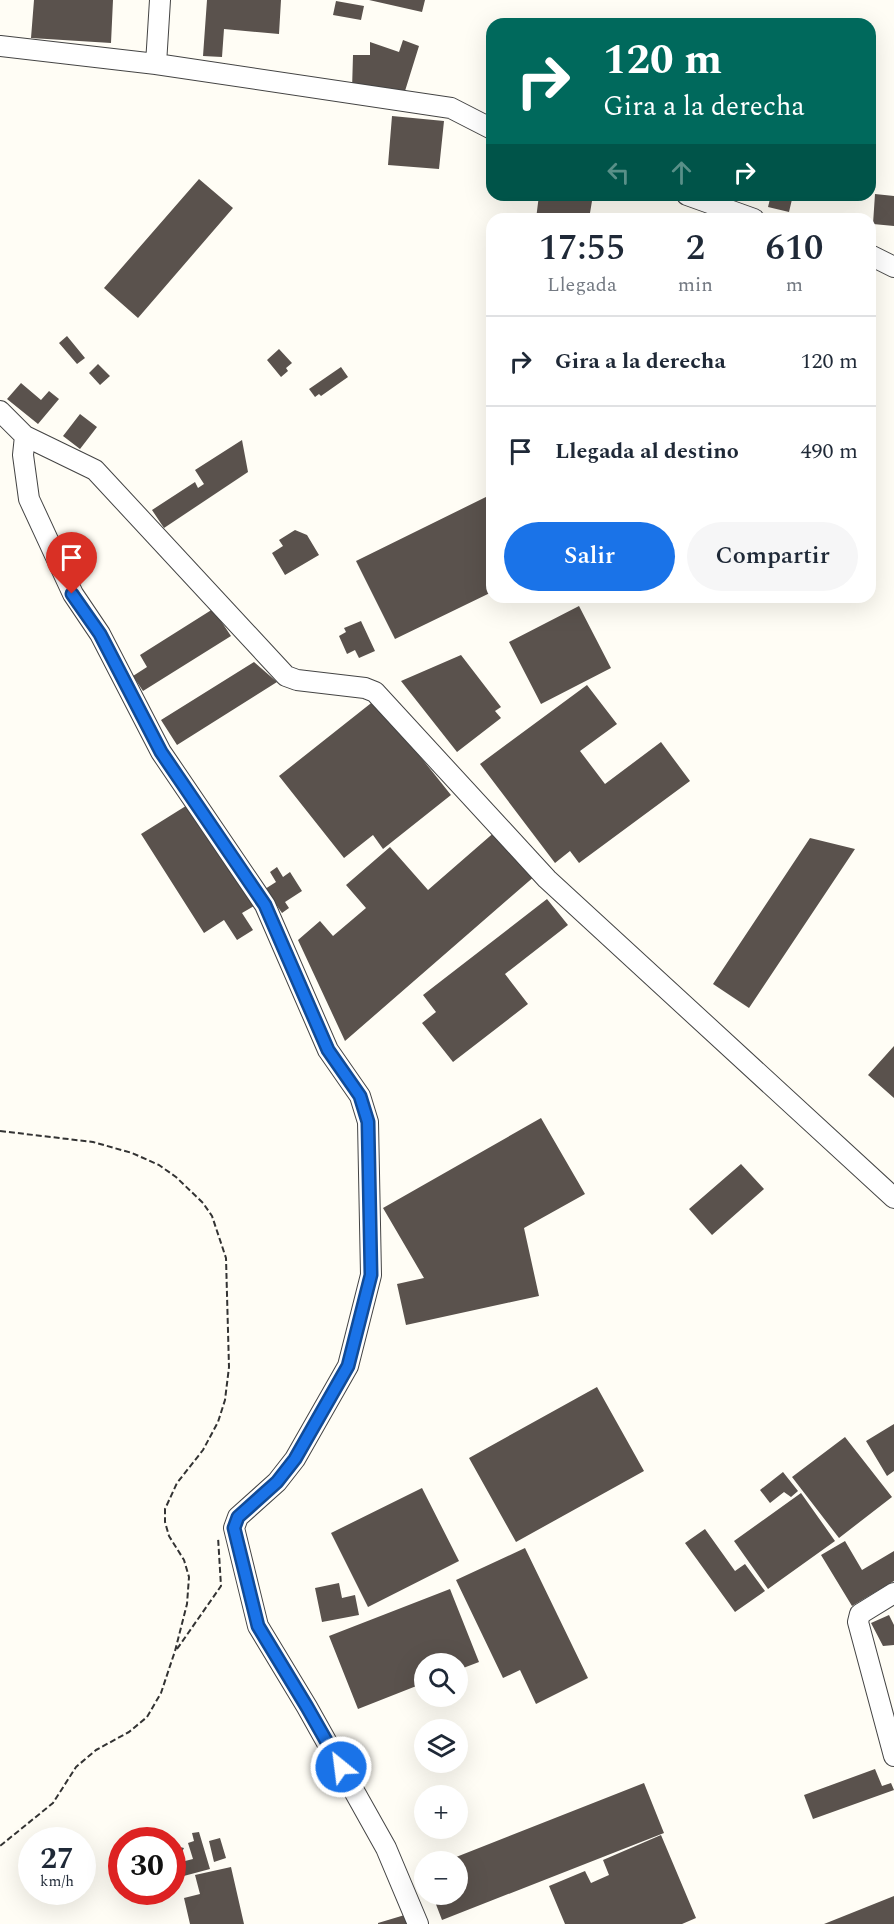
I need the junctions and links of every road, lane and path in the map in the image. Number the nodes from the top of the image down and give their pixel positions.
1 (160, 0) edge
2 (0, 46) edge
3 (156, 64) junction
4 (486, 126) edge
5 (704, 201) edge
6 (737, 213) edge
7 (876, 258) edge
8 (894, 267) edge
9 (0, 411) edge
10 (25, 436) junction
11 (0, 1131) edge
12 (894, 1198) edge
13 (219, 1529) dead end
14 (894, 1593) edge
15 (175, 1651) junction
16 (894, 1756) edge
17 (0, 1846) edge
18 (418, 1924) edge

1 - 3 street
2 - 3 street
3 - 4 street
5 - 6 street
7 - 8 street
9 - 10 street
10 - 12 street
10 - 18 street
11 - 15 path
13 - 15 path
14 - 16 street
15 - 17 path

